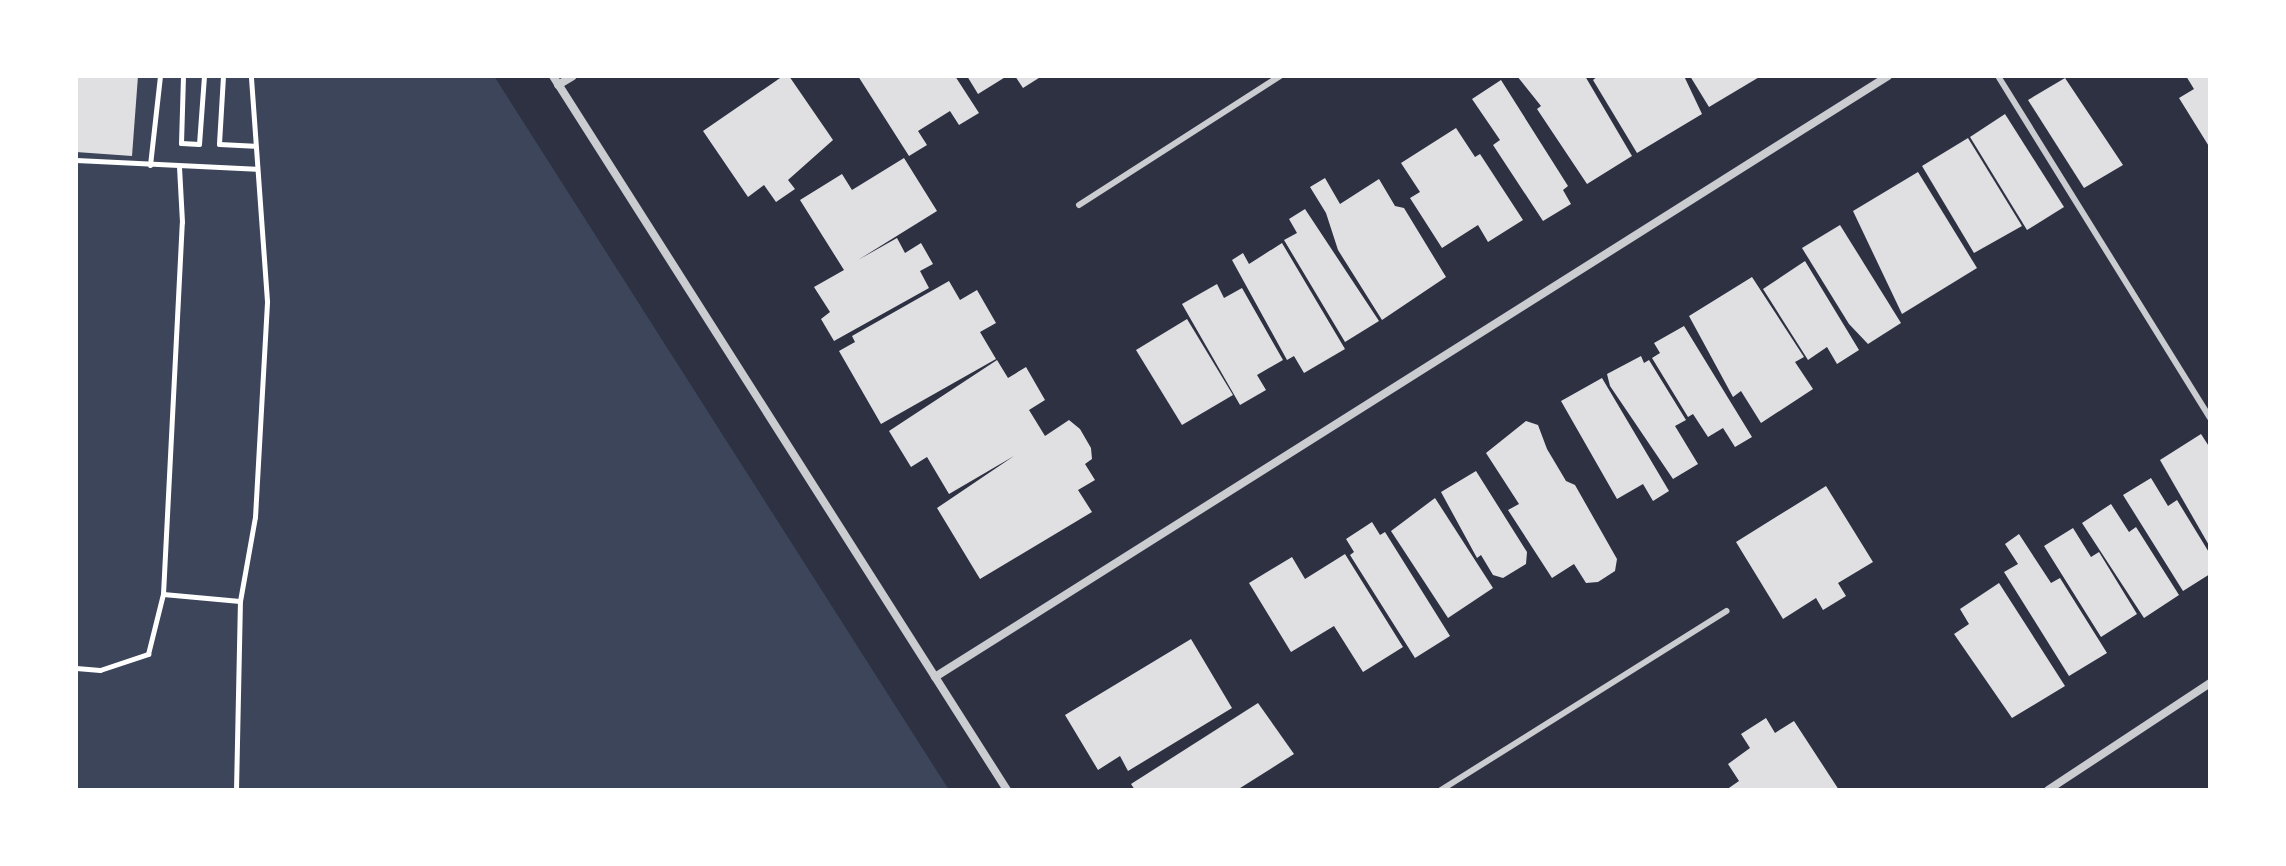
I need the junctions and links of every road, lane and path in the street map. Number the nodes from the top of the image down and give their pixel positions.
1 (160, 76) edge
2 (183, 76) edge
3 (204, 76) edge
4 (223, 76) edge
5 (251, 76) edge
6 (553, 76) edge
7 (573, 76) edge
8 (1280, 76) edge
9 (1888, 76) edge
10 (1998, 76) edge
11 (558, 85) junction
12 (254, 146) junction
13 (76, 160) edge
14 (150, 165) junction
15 (179, 167) junction
16 (257, 169) junction
17 (1079, 205) dead end
18 (2210, 418) edge
19 (163, 594) junction
20 (240, 601) junction
21 (1726, 611) dead end
22 (76, 668) edge
23 (935, 677) junction
24 (2210, 683) edge
25 (236, 790) edge
26 (1007, 790) edge
27 (1441, 790) edge
28 (2048, 790) edge

1 - 14 path
2 - 3 path
4 - 12 path
5 - 12 path
6 - 11 street
7 - 11 street
8 - 17 lane
9 - 23 street
10 - 18 lane
11 - 23 street
12 - 16 path
13 - 14 path
14 - 15 path
15 - 16 path
15 - 19 path
16 - 20 path
19 - 20 path
19 - 22 path
20 - 25 path
21 - 27 lane
23 - 26 street
24 - 28 street

